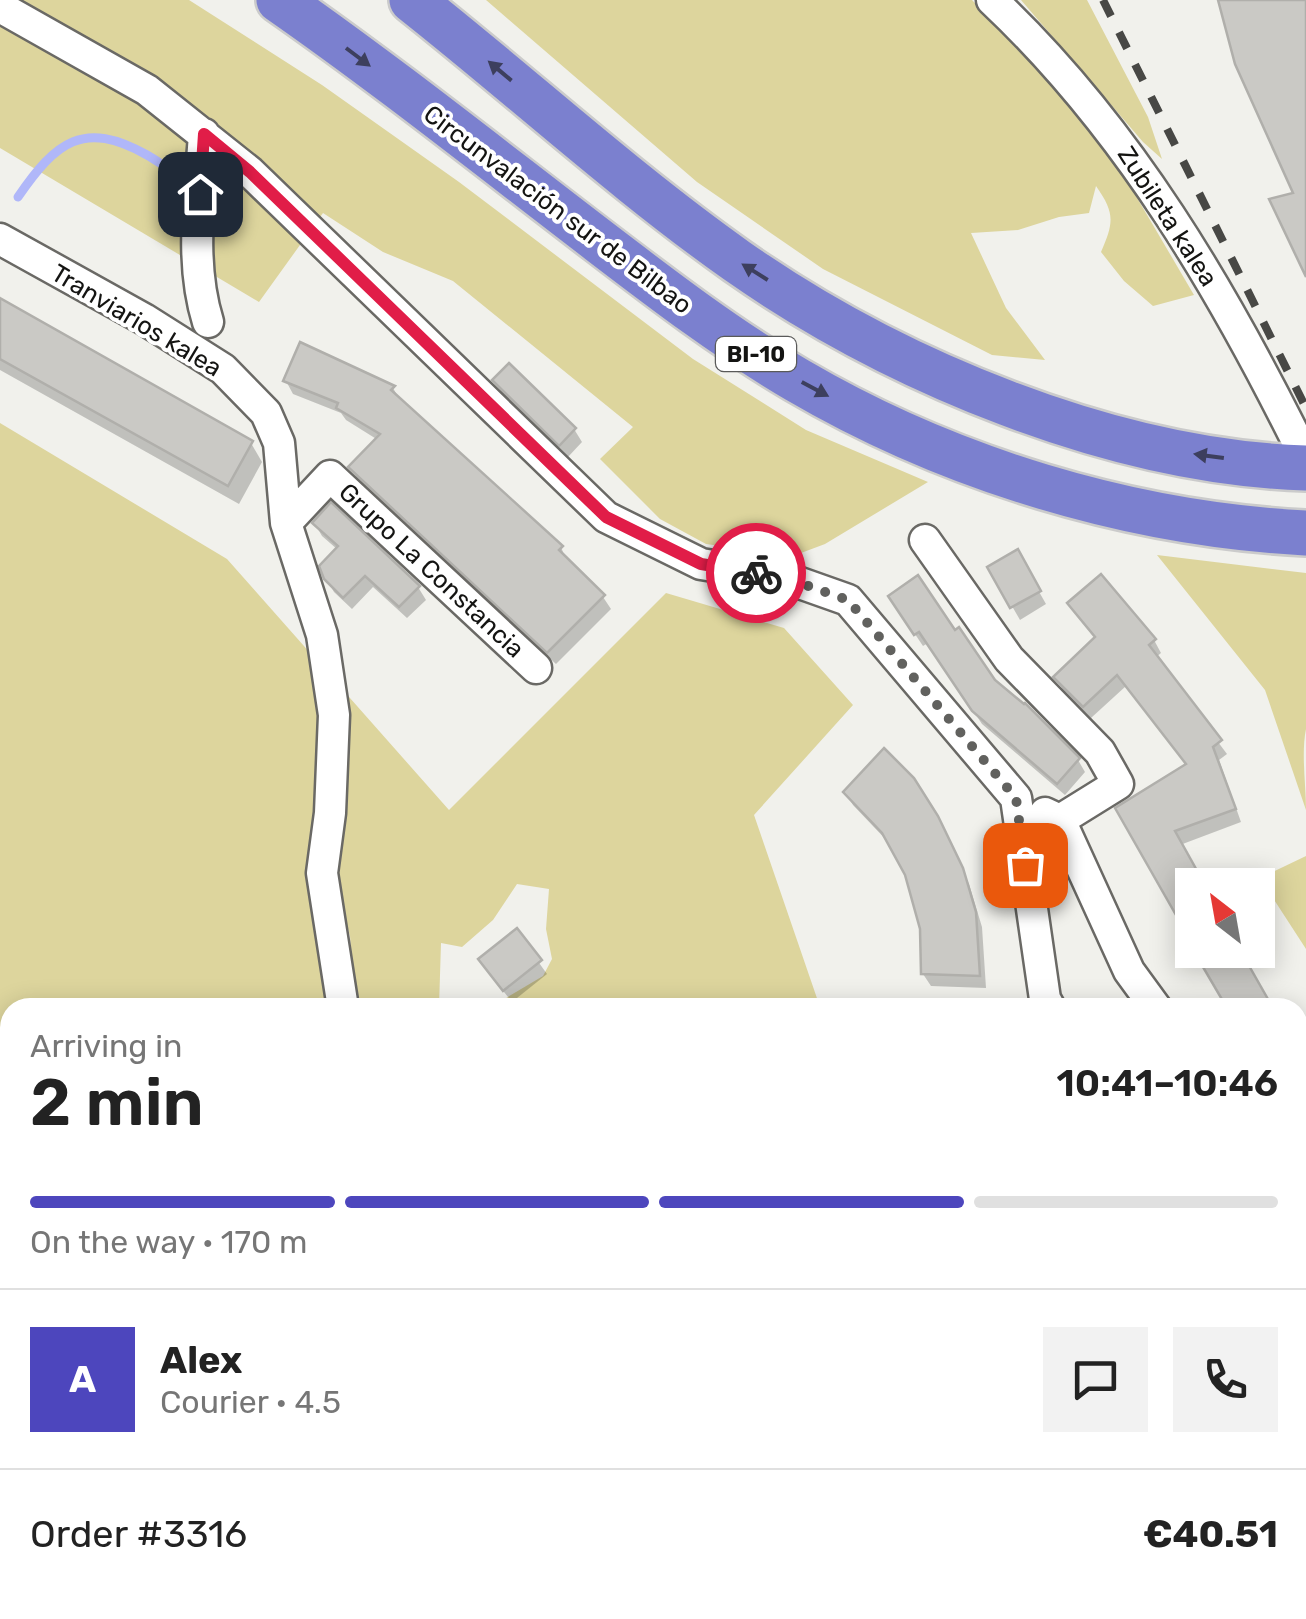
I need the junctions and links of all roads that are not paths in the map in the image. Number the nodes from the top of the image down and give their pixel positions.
1 (279, 0) edge
2 (412, 0) edge
3 (992, 0) edge
4 (0, 6) edge
5 (204, 134) junction
6 (0, 238) edge
7 (208, 322) dead end
8 (1306, 458) edge
9 (1306, 468) edge
10 (286, 523) junction
11 (1306, 533) edge
12 (925, 540) dead end
13 (536, 668) dead end
14 (1016, 798) junction
15 (1060, 820) junction
16 (341, 998) edge
17 (1046, 998) edge
18 (1149, 998) edge

1 -> 11 highway, Circunvalación sur de Bilbao / BI-10
9 -> 2 highway, BI-10
3 - 8 street, Zubileta kalea
4 - 5 street
5 - 7 street
5 - 14 street
6 - 10 street, Tranviarios kalea
10 - 13 street, Grupo La Constancia
10 - 16 street
12 - 15 street
14 - 15 street
14 - 17 street
15 - 18 street

